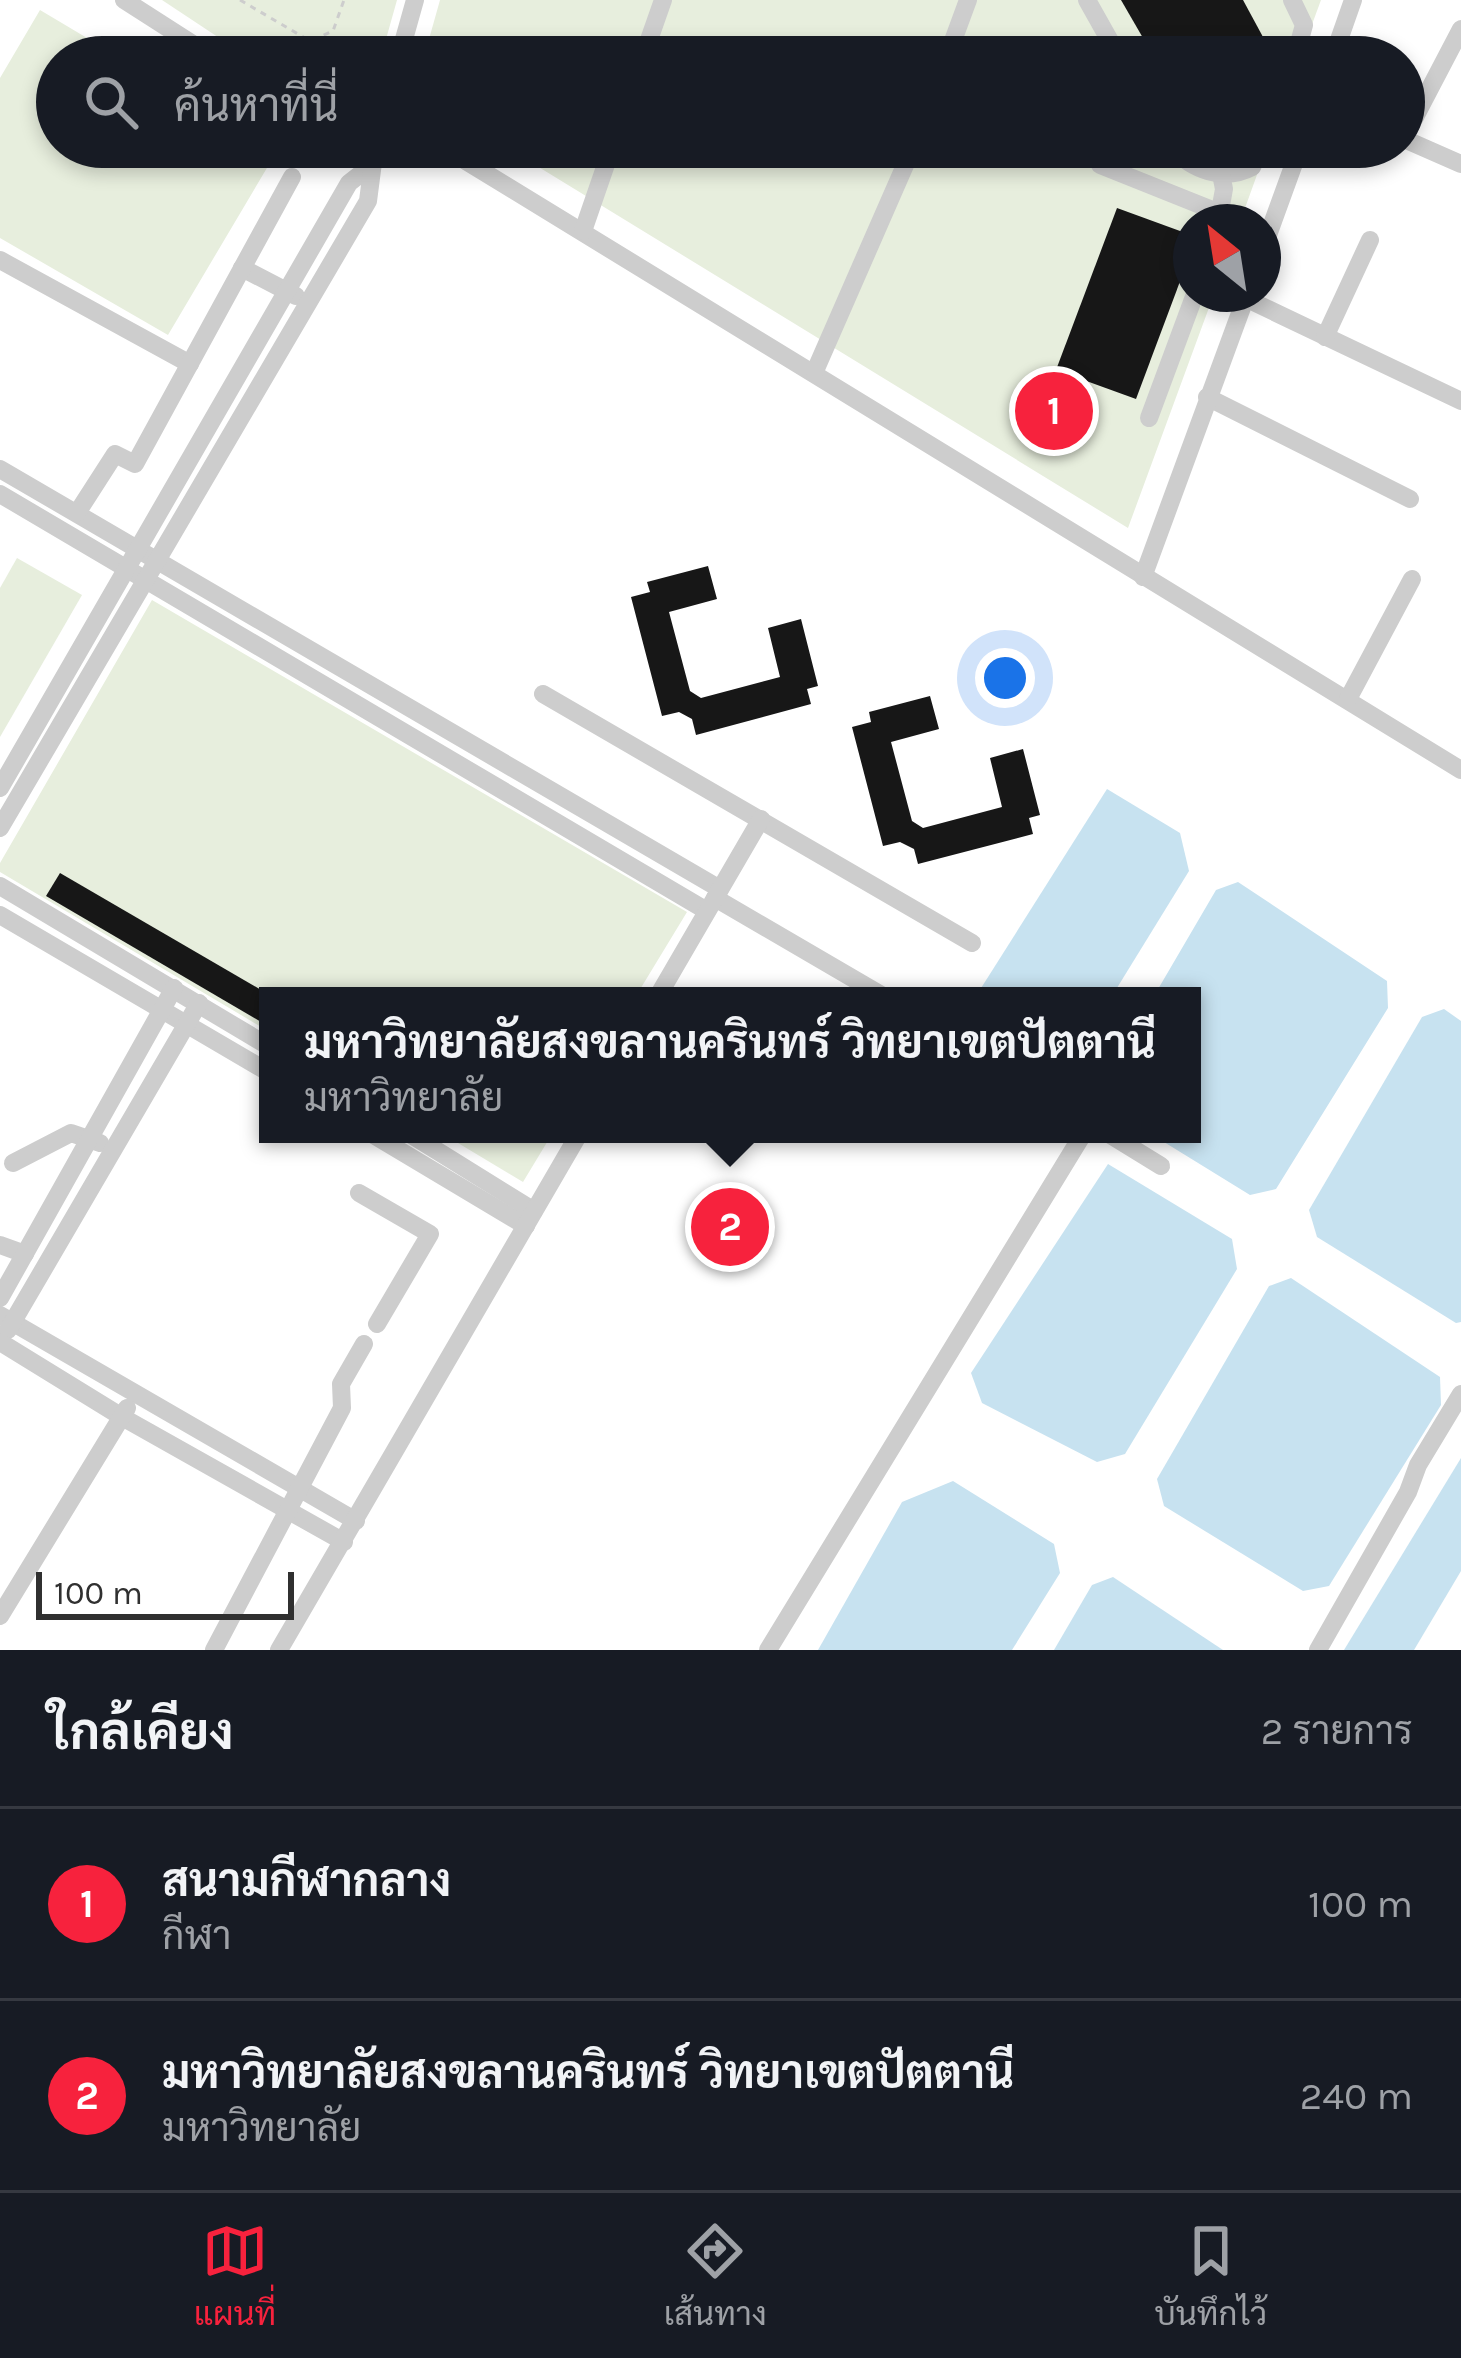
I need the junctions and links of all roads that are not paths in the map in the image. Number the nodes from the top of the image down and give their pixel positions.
1 (124, 0) edge
2 (415, 0) edge
3 (663, 0) edge
4 (968, 0) edge
5 (1087, 0) edge
6 (1292, 0) edge
7 (1353, 0) edge
8 (1461, 29) edge
9 (180, 36) edge
10 (405, 36) edge
11 (650, 36) edge
12 (955, 36) edge
13 (1107, 36) edge
14 (1301, 36) edge
15 (1340, 36) edge
16 (1425, 98) edge
17 (1425, 148) edge
18 (1461, 164) edge
19 (363, 168) edge
20 (372, 168) edge
21 (477, 168) edge
22 (605, 168) edge
23 (904, 168) edge
24 (1105, 168) edge
25 (1203, 168) edge
26 (1250, 168) edge
27 (1292, 168) edge
28 (1221, 174) junction
29 (292, 177) dead end
30 (1187, 204) edge
31 (1221, 204) edge
32 (1279, 204) edge
33 (583, 231) junction
34 (1370, 240) dead end
35 (0, 260) edge
36 (242, 268) junction
37 (287, 291) junction
38 (308, 303) junction
39 (1188, 312) edge
40 (1240, 312) edge
41 (1277, 312) edge
42 (1325, 337) junction
43 (190, 364) junction
44 (815, 371) junction
45 (1207, 398) junction
46 (1461, 401) edge
47 (1149, 418) dead end
48 (0, 469) edge
49 (0, 494) edge
50 (1410, 499) dead end
51 (77, 513) junction
52 (138, 549) junction
53 (157, 560) junction
54 (127, 568) junction
55 (1143, 577) junction
56 (146, 579) junction
57 (1412, 579) dead end
58 (543, 694) dead end
59 (53, 696) junction
60 (1348, 699) junction
61 (72, 705) junction
62 (1461, 770) edge
63 (0, 788) edge
64 (761, 818) junction
65 (0, 828) edge
66 (0, 886) edge
67 (714, 899) junction
68 (0, 915) edge
69 (972, 943) dead end
70 (663, 987) edge
71 (867, 987) edge
72 (174, 988) junction
73 (199, 1003) junction
74 (162, 1009) junction
75 (187, 1024) junction
76 (259, 1040) edge
77 (259, 1067) edge
78 (90, 1137) junction
79 (389, 1143) edge
80 (423, 1143) edge
81 (574, 1143) edge
82 (1078, 1143) edge
83 (1124, 1143) edge
84 (113, 1150) junction
85 (13, 1163) dead end
86 (1161, 1166) dead end
87 (359, 1193) dead end
88 (530, 1219) junction
89 (0, 1244) edge
90 (25, 1254) junction
91 (0, 1298) edge
92 (6, 1318) edge
93 (377, 1324) dead end
94 (0, 1343) edge
95 (364, 1344) dead end
96 (136, 1394) junction
97 (1461, 1394) edge
98 (122, 1417) junction
99 (300, 1491) junction
100 (290, 1512) junction
101 (356, 1520) junction
102 (344, 1542) junction
103 (0, 1616) edge
104 (214, 1650) edge
105 (278, 1650) edge
106 (768, 1650) edge
107 (1318, 1650) edge

1 - 9 street
2 - 10 street
3 - 11 street
4 - 12 street
5 - 13 street
6 - 14 street
7 - 15 street
8 - 16 street
17 - 18 street
19 - 37 street
20 - 38 street
21 - 33 street
22 - 33 street
23 - 44 street
24 - 30 street
25 - 28 street
26 - 28 street
27 - 32 street
28 - 31 street
29 - 36 street
33 - 44 street
34 - 42 street
35 - 43 street
36 - 37 street
36 - 43 street
37 - 38 street
37 - 52 street
38 - 53 street
39 - 47 street
40 - 45 street
41 - 42 street
42 - 46 street
43 - 51 street
44 - 55 street
45 - 50 street
45 - 55 street
48 - 51 street
49 - 54 street
51 - 52 street
52 - 53 street
52 - 54 street
53 - 56 street
53 - 67 street
54 - 56 street
54 - 59 street
55 - 60 street
56 - 61 street
56 - 67 street
57 - 60 street
58 - 64 street
59 - 61 street
59 - 63 street
60 - 62 street
61 - 65 street
64 - 67 street
64 - 69 street
66 - 72 street
67 - 70 street
67 - 71 street
68 - 74 street
72 - 73 street
72 - 74 street
73 - 75 street
73 - 76 street
74 - 75 street
74 - 78 street
75 - 77 street
75 - 84 street
78 - 84 street
78 - 85 street
78 - 90 street
79 - 88 street
80 - 88 street
81 - 88 street
82 - 106 street
83 - 86 street
84 - 92 street
87 - 93 street
88 - 101 street
89 - 90 street
90 - 91 street
92 - 94 street
92 - 96 street
94 - 98 street
95 - 99 street
96 - 98 street
96 - 99 street
97 - 107 street
98 - 100 street
98 - 103 street
99 - 100 street
99 - 101 street
100 - 102 street
100 - 104 street
101 - 102 street
102 - 105 street

